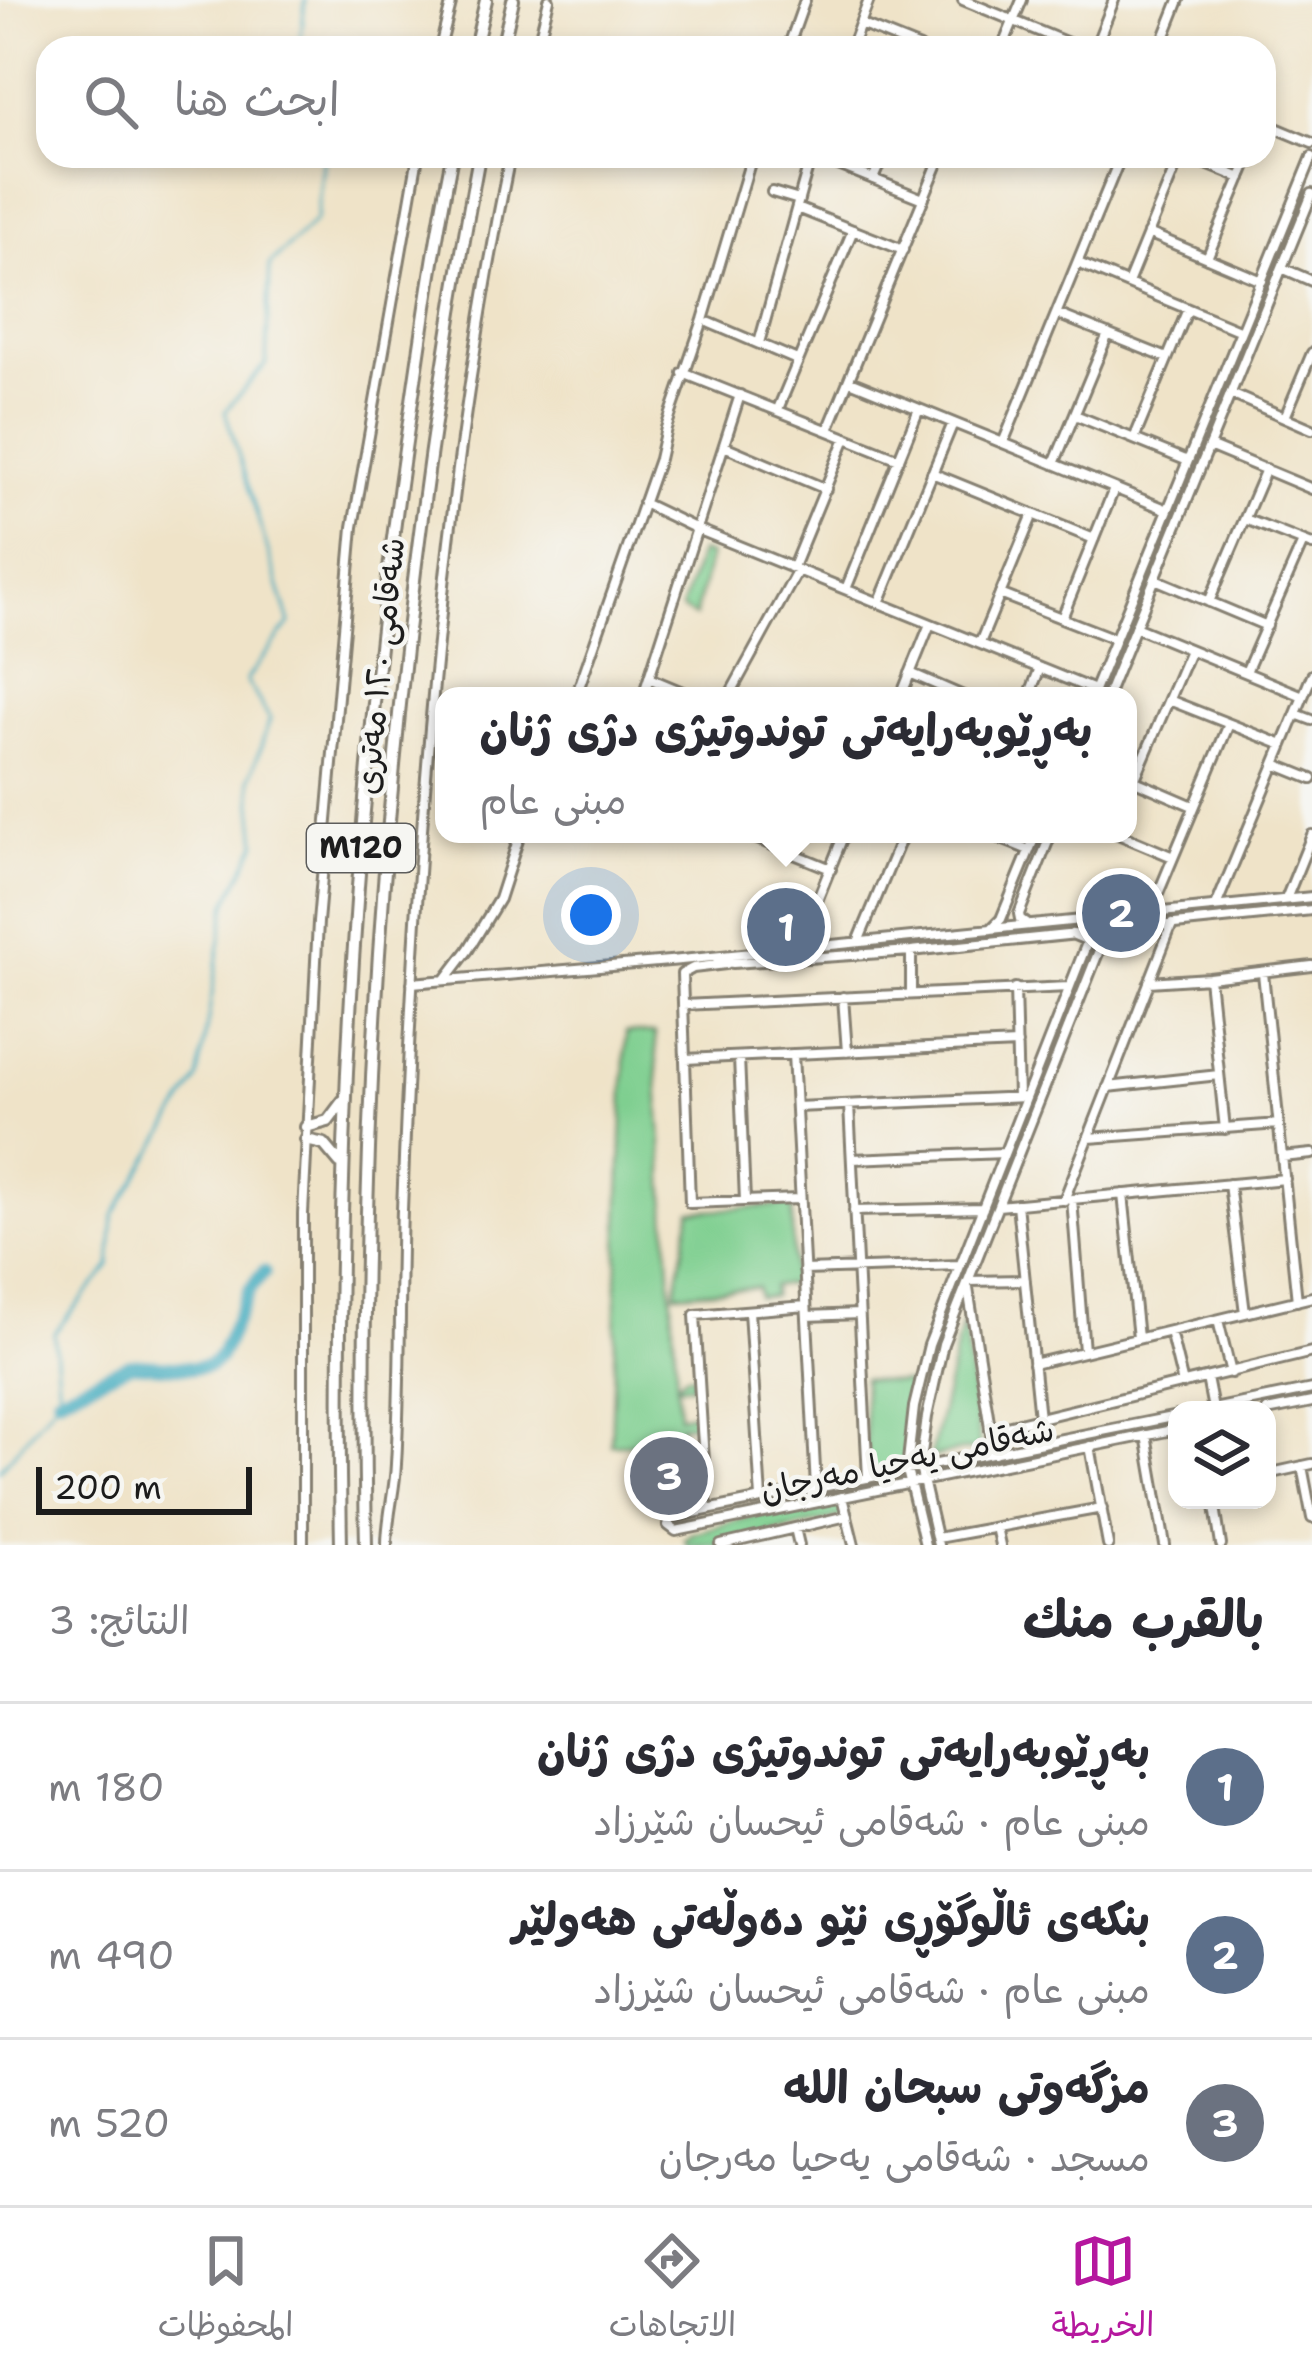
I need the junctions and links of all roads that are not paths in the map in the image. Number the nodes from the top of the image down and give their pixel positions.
1 (452, 0) edge
2 (486, 0) edge
3 (514, 0) edge
4 (549, 0) edge
5 (805, 0) edge
6 (868, 0) edge
7 (963, 0) edge
8 (1022, 0) edge
9 (1114, 0) edge
10 (1179, 0) edge
11 (1013, 21) junction
12 (860, 24) junction
13 (443, 36) edge
14 (478, 36) edge
15 (505, 36) edge
16 (540, 36) edge
17 (792, 36) edge
18 (855, 36) edge
19 (890, 36) edge
20 (1007, 36) edge
21 (1050, 36) edge
22 (1100, 36) edge
23 (1165, 36) edge
24 (1276, 128) edge
25 (1312, 142) edge
26 (1312, 157) edge
27 (416, 168) edge
28 (450, 168) edge
29 (477, 168) edge
30 (508, 168) edge
31 (748, 168) edge
32 (810, 168) edge
33 (845, 168) edge
34 (878, 168) edge
35 (936, 168) edge
36 (1116, 168) edge
37 (1178, 168) edge
38 (1214, 168) edge
39 (1245, 168) edge
40 (1240, 178) junction
41 (873, 179) junction
42 (772, 192) dead end
43 (1312, 194) edge
44 (923, 199) junction
45 (798, 204) junction
46 (1307, 218) edge
47 (853, 230) junction
48 (1148, 233) junction
49 (903, 250) junction
50 (1207, 258) junction
51 (1078, 263) junction
52 (1282, 268) junction
53 (1262, 280) junction
54 (1312, 280) edge
55 (1128, 283) junction
56 (1188, 309) junction
57 (1057, 314) junction
58 (710, 323) dead end
59 (1241, 331) junction
60 (1108, 334) junction
61 (759, 344) junction
62 (1312, 353) edge
63 (1167, 358) junction
64 (797, 360) junction
65 (683, 373) junction
66 (850, 381) junction
67 (1230, 394) junction
68 (740, 395) junction
69 (778, 409) junction
70 (919, 409) junction
71 (1075, 415) junction
72 (1286, 417) junction
73 (1206, 418) junction
74 (953, 423) junction
75 (1219, 423) junction
76 (1312, 429) edge
77 (828, 430) junction
78 (846, 438) junction
79 (1134, 439) junction
80 (1003, 443) junction
81 (724, 446) junction
82 (1209, 446) junction
83 (899, 459) junction
84 (1188, 460) junction
85 (1054, 464) junction
86 (1266, 469) junction
87 (932, 473) junction
88 (826, 489) junction
89 (1114, 489) junction
90 (1312, 489) edge
91 (643, 503) junction
92 (1168, 510) junction
93 (1033, 514) junction
94 (1245, 519) junction
95 (697, 529) junction
96 (1094, 539) junction
97 (1307, 544) edge
98 (795, 569) junction
99 (1155, 579) junction
100 (846, 589) junction
101 (1000, 594) junction
102 (1209, 602) junction
103 (879, 603) junction
104 (1062, 618) junction
105 (930, 624) junction
106 (1267, 626) junction
107 (1135, 627) junction
108 (1115, 639) junction
109 (980, 644) junction
110 (1190, 650) junction
111 (1040, 668) junction
112 (1103, 669) junction
113 (1246, 673) junction
114 (910, 674) junction
115 (1116, 675) junction
116 (1312, 675) edge
117 (649, 678) junction
118 (579, 687) edge
119 (646, 687) edge
120 (662, 687) edge
121 (734, 687) edge
122 (905, 687) edge
123 (940, 687) edge
124 (1033, 687) edge
125 (1080, 687) edge
126 (1096, 687) edge
127 (1111, 687) edge
128 (1303, 696) junction
129 (1169, 700) junction
130 (1296, 714) junction
131 (1312, 720) edge
132 (1229, 724) junction
133 (1283, 745) junction
134 (1275, 764) junction
135 (1137, 767) edge
136 (1312, 779) edge
137 (1137, 783) edge
138 (1193, 806) junction
139 (1312, 837) edge
140 (1137, 842) edge
141 (517, 843) edge
142 (767, 843) edge
143 (841, 843) edge
144 (899, 843) edge
145 (1012, 843) edge
146 (1032, 843) edge
147 (1047, 843) edge
148 (1029, 850) junction
149 (1173, 857) junction
150 (831, 869) junction
151 (1312, 897) edge
152 (1286, 899) junction
153 (1264, 902) junction
154 (1007, 904) junction
155 (1216, 906) junction
156 (1020, 909) junction
157 (1312, 910) edge
158 (1150, 913) junction
159 (1266, 914) junction
160 (1172, 924) junction
161 (1033, 925) junction
162 (991, 929) junction
163 (1116, 930) junction
164 (939, 934) junction
165 (1072, 934) junction
166 (858, 942) junction
167 (1087, 943) junction
168 (940, 947) junction
169 (798, 948) junction
170 (1100, 948) junction
171 (910, 950) junction
172 (714, 957) junction
173 (734, 963) junction
174 (1312, 966) edge
175 (1263, 973) junction
176 (1209, 978) junction
177 (446, 980) junction
178 (1149, 982) junction
179 (412, 983) junction
180 (1069, 987) junction
181 (1015, 988) junction
182 (911, 993) junction
183 (843, 997) junction
184 (683, 1005) junction
185 (1017, 1044) junction
186 (847, 1052) junction
187 (793, 1054) junction
188 (739, 1057) junction
189 (685, 1059) junction
190 (1219, 1075) junction
191 (1108, 1087) junction
192 (1022, 1097) junction
193 (345, 1098) junction
194 (849, 1105) junction
195 (796, 1107) junction
196 (1279, 1124) junction
197 (1225, 1129) junction
198 (306, 1133) junction
199 (1088, 1138) junction
200 (1004, 1153) junction
201 (1312, 1154) edge
202 (1282, 1157) junction
203 (852, 1159) junction
204 (342, 1170) junction
205 (995, 1175) junction
206 (1285, 1179) junction
207 (1008, 1180) junction
208 (1229, 1184) junction
209 (1124, 1194) junction
210 (800, 1199) junction
211 (1068, 1200) junction
212 (745, 1201) junction
213 (1017, 1204) junction
214 (998, 1206) junction
215 (982, 1208) junction
216 (854, 1211) junction
217 (960, 1265) junction
218 (857, 1268) junction
219 (804, 1270) junction
220 (1024, 1280) junction
221 (968, 1283) junction
222 (1312, 1297) edge
223 (1298, 1301) junction
224 (749, 1310) junction
225 (806, 1311) junction
226 (1245, 1313) junction
227 (860, 1314) junction
228 (1218, 1319) junction
229 (1170, 1330) junction
230 (1138, 1338) junction
231 (1084, 1351) junction
232 (1312, 1352) edge
233 (1033, 1364) junction
234 (1231, 1372) junction
235 (1207, 1378) junction
236 (1184, 1384) junction
237 (1312, 1389) edge
238 (1209, 1401) edge
239 (1251, 1401) edge
240 (1312, 1402) edge
241 (1276, 1409) edge
242 (1168, 1418) edge
243 (1039, 1419) junction
244 (990, 1430) junction
245 (1168, 1431) edge
246 (1146, 1435) junction
247 (1090, 1446) junction
248 (994, 1453) junction
249 (908, 1457) junction
250 (921, 1463) junction
251 (1307, 1465) edge
252 (907, 1470) junction
253 (1276, 1472) edge
254 (868, 1478) junction
255 (923, 1485) junction
256 (816, 1488) junction
257 (910, 1488) junction
258 (842, 1497) junction
259 (761, 1499) junction
260 (1102, 1508) junction
261 (1215, 1509) edge
262 (707, 1510) junction
263 (847, 1516) junction
264 (1312, 1518) edge
265 (996, 1527) junction
266 (795, 1528) junction
267 (938, 1541) edge
268 (303, 1545) edge
269 (341, 1545) edge
270 (366, 1545) edge
271 (387, 1545) edge
272 (721, 1545) edge
273 (799, 1545) edge
274 (854, 1545) edge
275 (925, 1545) edge
276 (1000, 1545) edge
277 (1108, 1545) edge
278 (1165, 1545) edge
279 (1221, 1545) edge

1 - 13 street
2 - 14 highway
3 - 15 highway
4 - 16 street
5 - 17 street
6 - 12 street
7 - 11 street
8 - 11 street
9 - 22 street
10 - 23 street
11 - 20 street
11 - 21 street
12 - 18 street
12 - 19 street
24 - 25 street
26 - 53 street
27 - 198 street
28 - 193 highway, شەقامی ١٢٠ مەتری / M120
29 - 270 highway, شەقامی ١٢٠ مەتری / M120
30 - 179 street
31 - 65 street
32 - 45 street
33 - 41 street
34 - 41 street
35 - 44 street
36 - 51 street
37 - 48 street
38 - 40 street
39 - 40 street
40 - 50 street
41 - 44 street
42 - 45 street
43 - 46 street
44 - 49 street
45 - 47 street
45 - 61 street
46 - 52 street
47 - 49 street
47 - 64 street
48 - 50 street
48 - 55 street
49 - 66 street
50 - 53 street
51 - 55 street
51 - 57 street
52 - 54 street
52 - 67 street
53 - 59 street
55 - 56 street
56 - 59 street
56 - 63 street
57 - 60 street
57 - 80 street
58 - 61 street
59 - 73 street
60 - 63 street
60 - 71 street
61 - 64 street
62 - 72 street
63 - 79 street
64 - 69 street
65 - 68 street
65 - 91 street
66 - 70 street
66 - 77 street
67 - 72 street
67 - 75 street
68 - 69 street
68 - 81 street
69 - 77 street
70 - 74 street
70 - 83 street
71 - 79 street
71 - 85 street
72 - 76 street
73 - 75 street
73 - 84 street
74 - 80 street
74 - 87 street
75 - 82 street
77 - 78 street
78 - 83 street
78 - 88 street
79 - 84 street
80 - 85 street
81 - 88 street
81 - 95 street
82 - 86 street
82 - 99 street
83 - 100 street
84 - 92 street
85 - 89 street
86 - 90 street
86 - 94 street
87 - 93 street
87 - 103 street
88 - 98 street
89 - 92 street
89 - 96 street
91 - 95 street
91 - 118 street
92 - 108 street
93 - 96 street
93 - 101 street
94 - 97 street
94 - 102 street
95 - 98 street
95 - 117 street
96 - 104 street
97 - 106 street
98 - 100 street
98 - 121 street
99 - 102 street
99 - 107 street
100 - 103 street
101 - 104 street
101 - 109 street
102 - 106 street
103 - 105 street
104 - 108 street
105 - 109 street
105 - 114 street
106 - 113 street
107 - 110 street
107 - 115 street
108 - 112 street
109 - 111 street
110 - 113 street
110 - 129 street
111 - 124 street
111 - 125 street
112 - 115 street
112 - 126 street
113 - 128 street
114 - 122 street
114 - 123 street
115 - 127 street
116 - 128 street
117 - 119 street
117 - 120 street
128 - 130 street
129 - 132 street
129 - 135 street
130 - 131 street
130 - 133 street
132 - 133 street
132 - 138 street
133 - 134 street
134 - 136 street
134 - 155 street
137 - 138 street
138 - 149 street
139 - 152 street
140 - 149 street
141 - 177 street
142 - 150 street
143 - 150 street
144 - 166 street
145 - 148 street
146 - 148 street
147 - 156 street
148 - 154 street
149 - 158 street
150 - 169 street
151 - 152 street
152 - 153 street
153 - 155 street
153 - 159 street
154 - 156 street
154 - 162 street
155 - 158 street
156 - 161 street
157 - 159 street
158 - 161 street
159 - 160 street
160 - 163 street
160 - 178 street
161 - 162 street
162 - 164 street
163 - 165 street
163 - 170 street
164 - 166 street
164 - 168 street
165 - 167 street
165 - 168 street
166 - 169 street
167 - 170 street
167 - 180 street
168 - 171 street
169 - 172 street
170 - 207 street
171 - 173 street
171 - 182 street
172 - 173 street
172 - 177 street
173 - 184 street
174 - 175 street
175 - 176 street
175 - 196 street
176 - 178 street
176 - 190 street
177 - 179 street
178 - 191 street
179 - 271 street
180 - 181 street
180 - 192 street
181 - 182 street
181 - 185 street
182 - 183 street
183 - 184 street
183 - 186 street
184 - 189 street
185 - 186 street
185 - 192 street
186 - 187 street
187 - 188 street
187 - 195 street
188 - 189 street
188 - 212 street
189 - 212 street
190 - 191 street
190 - 197 street
191 - 199 street
192 - 194 street
192 - 200 street
193 - 198 highway
193 - 204 highway, شەقامی ١٢٠ مەتری / M120
194 - 195 street
194 - 203 street
195 - 210 street
196 - 197 street
196 - 202 street
197 - 199 street
198 - 204 highway
198 - 268 street
199 - 211 street
200 - 203 street
200 - 205 street
201 - 202 street
202 - 206 street
203 - 216 street
204 - 269 highway, شەقامی ١٢٠ مەتری / M120
205 - 207 street
205 - 215 street
206 - 208 street
206 - 223 street
207 - 214 street
208 - 209 street
208 - 226 street
209 - 211 street
209 - 230 street
210 - 212 street
210 - 219 street
211 - 213 street
211 - 231 street
213 - 214 street
213 - 220 street
214 - 221 street
215 - 216 street
215 - 217 street
216 - 218 street
217 - 218 street
217 - 249 street
218 - 219 street
218 - 227 street
219 - 225 street
220 - 221 street
220 - 233 street
221 - 244 street
221 - 250 street
222 - 223 street
223 - 226 street
224 - 225 street
224 - 259 street
224 - 262 street
225 - 227 street
225 - 256 street
226 - 228 street
227 - 254 street
228 - 229 street
228 - 234 street
229 - 230 street
229 - 236 street
230 - 231 street
231 - 233 street
232 - 234 street
233 - 243 street
234 - 235 street
235 - 236 street
235 - 238 street
236 - 243 street
237 - 239 street
240 - 241 street
242 - 248 street, شەقامی یەحیا مەرجان
243 - 244 street
244 - 248 street
245 - 246 street, شەقامی یەحیا مەرجان
246 - 247 street, شەقامی یەحیا مەرجان
246 - 278 street
247 - 255 street, شەقامی یەحیا مەرجان
247 - 260 street
248 - 250 street, شەقامی یەحیا مەرجان
249 - 250 street
249 - 252 street
250 - 252 street, شەقامی یەحیا مەرجان
250 - 255 street
251 - 253 street
251 - 264 street
252 - 254 street, شەقامی یەحیا مەرجان
252 - 257 street
254 - 256 street, شەقامی یەحیا مەرجان
255 - 257 street, شەقامی یەحیا مەرجان
255 - 267 street
256 - 259 street, شەقامی یەحیا مەرجان
257 - 258 street, شەقامی یەحیا مەرجان
257 - 275 street
258 - 262 street, شەقامی یەحیا مەرجان
258 - 263 street
259 - 262 street, شەقامی یەحیا مەرجان
260 - 265 street
260 - 277 street
261 - 279 street
263 - 266 street
263 - 274 street
265 - 267 street
265 - 276 street
266 - 272 street
266 - 273 street

